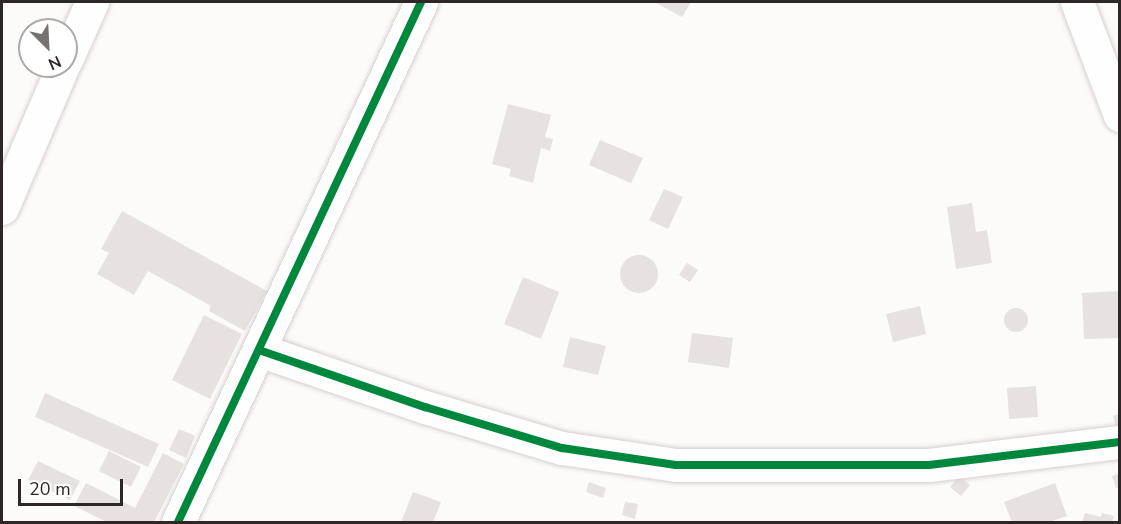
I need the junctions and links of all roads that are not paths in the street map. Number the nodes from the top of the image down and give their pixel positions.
1 (92, 2) edge
2 (421, 2) edge
3 (1077, 2) edge
4 (78, 33) edge
5 (58, 78) edge
6 (1119, 115) edge
7 (2, 208) edge
8 (259, 350) junction
9 (1119, 442) edge
10 (178, 522) edge

1 - 4 main road
2 - 8 main road
3 - 6 main road
5 - 7 main road
8 - 9 main road
8 - 10 main road

